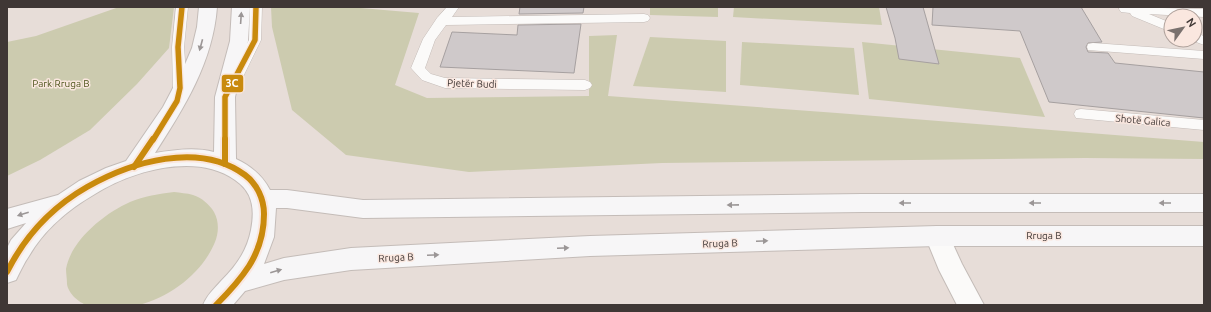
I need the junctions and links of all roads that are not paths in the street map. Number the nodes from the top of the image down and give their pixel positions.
1 (182, 7) edge
2 (208, 7) edge
3 (241, 7) edge
4 (256, 7) edge
5 (453, 7) edge
6 (1123, 8) edge
7 (1204, 13) edge
8 (644, 18) dead end
9 (441, 20) junction
10 (1163, 25) edge
11 (1093, 47) dead end
12 (1204, 55) edge
13 (585, 86) dead end
14 (225, 97) junction
15 (177, 101) junction
16 (1081, 114) dead end
17 (164, 124) joint
18 (1204, 125) edge
19 (225, 128) joint
20 (225, 158) junction
21 (139, 160) junction
22 (262, 199) junction
23 (65, 202) junction
24 (1204, 202) edge
25 (7, 219) edge
26 (937, 236) junction
27 (1204, 236) edge
28 (7, 272) edge
29 (238, 282) junction
30 (216, 305) edge
31 (971, 305) edge

1 - 15 lane
2 -> 15 main road
14 -> 3 main road
4 - 14 lane
5 - 9 lane, Pjetër Budi
6 - 7 lane
6 - 10 lane
8 - 9 lane
9 - 13 lane, Pjetër Budi
11 - 12 lane
14 - 19 lane
15 - 17 lane
16 - 18 lane, Shotë Galica
17 - 21 main road
19 - 20 main road
20 - 21 main road
20 - 22 main road
21 - 23 main road
24 -> 22 main road
22 - 29 main road
23 -> 25 main road
23 - 28 main road
26 - 27 main road, Rruga B
29 -> 26 main road, Rruga B
26 - 31 street
29 - 30 main road

